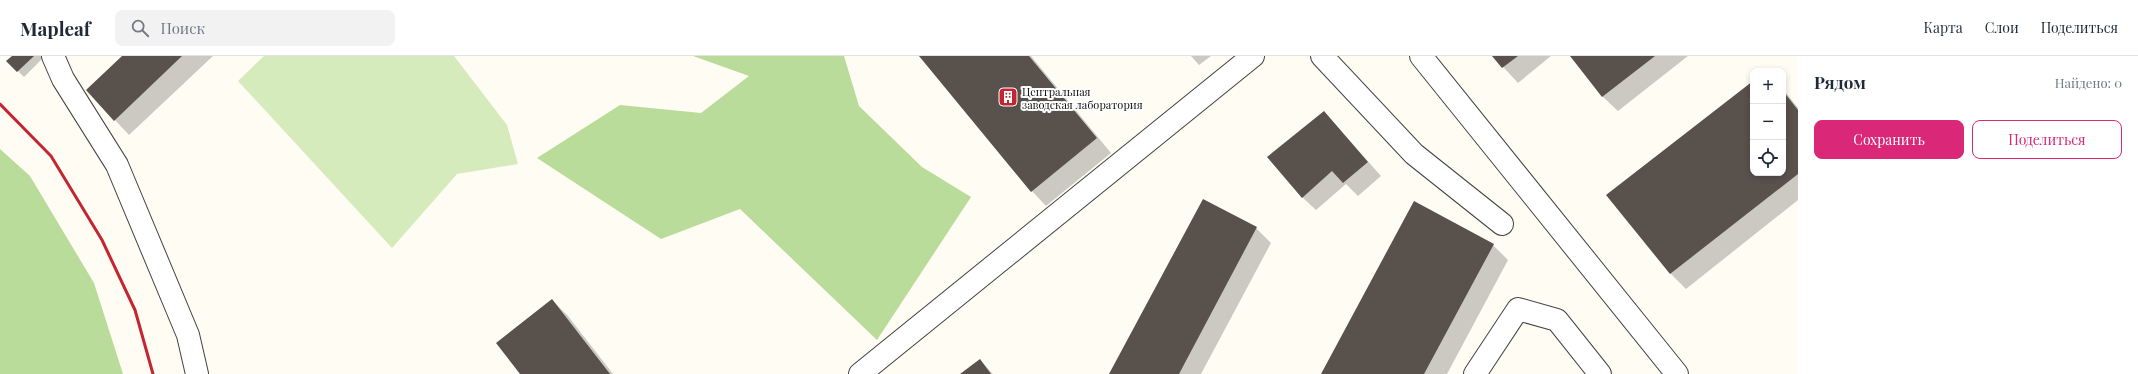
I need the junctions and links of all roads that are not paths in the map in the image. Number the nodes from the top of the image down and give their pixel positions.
1 (53, 56) edge
2 (1253, 56) edge
3 (1322, 56) edge
4 (1421, 56) edge
5 (1502, 224) dead end
6 (197, 374) edge
7 (860, 374) edge
8 (1475, 374) edge
9 (1600, 374) edge
10 (1677, 374) edge

1 - 6 lane
2 - 7 lane
3 - 5 lane
4 - 10 lane
8 - 9 lane

